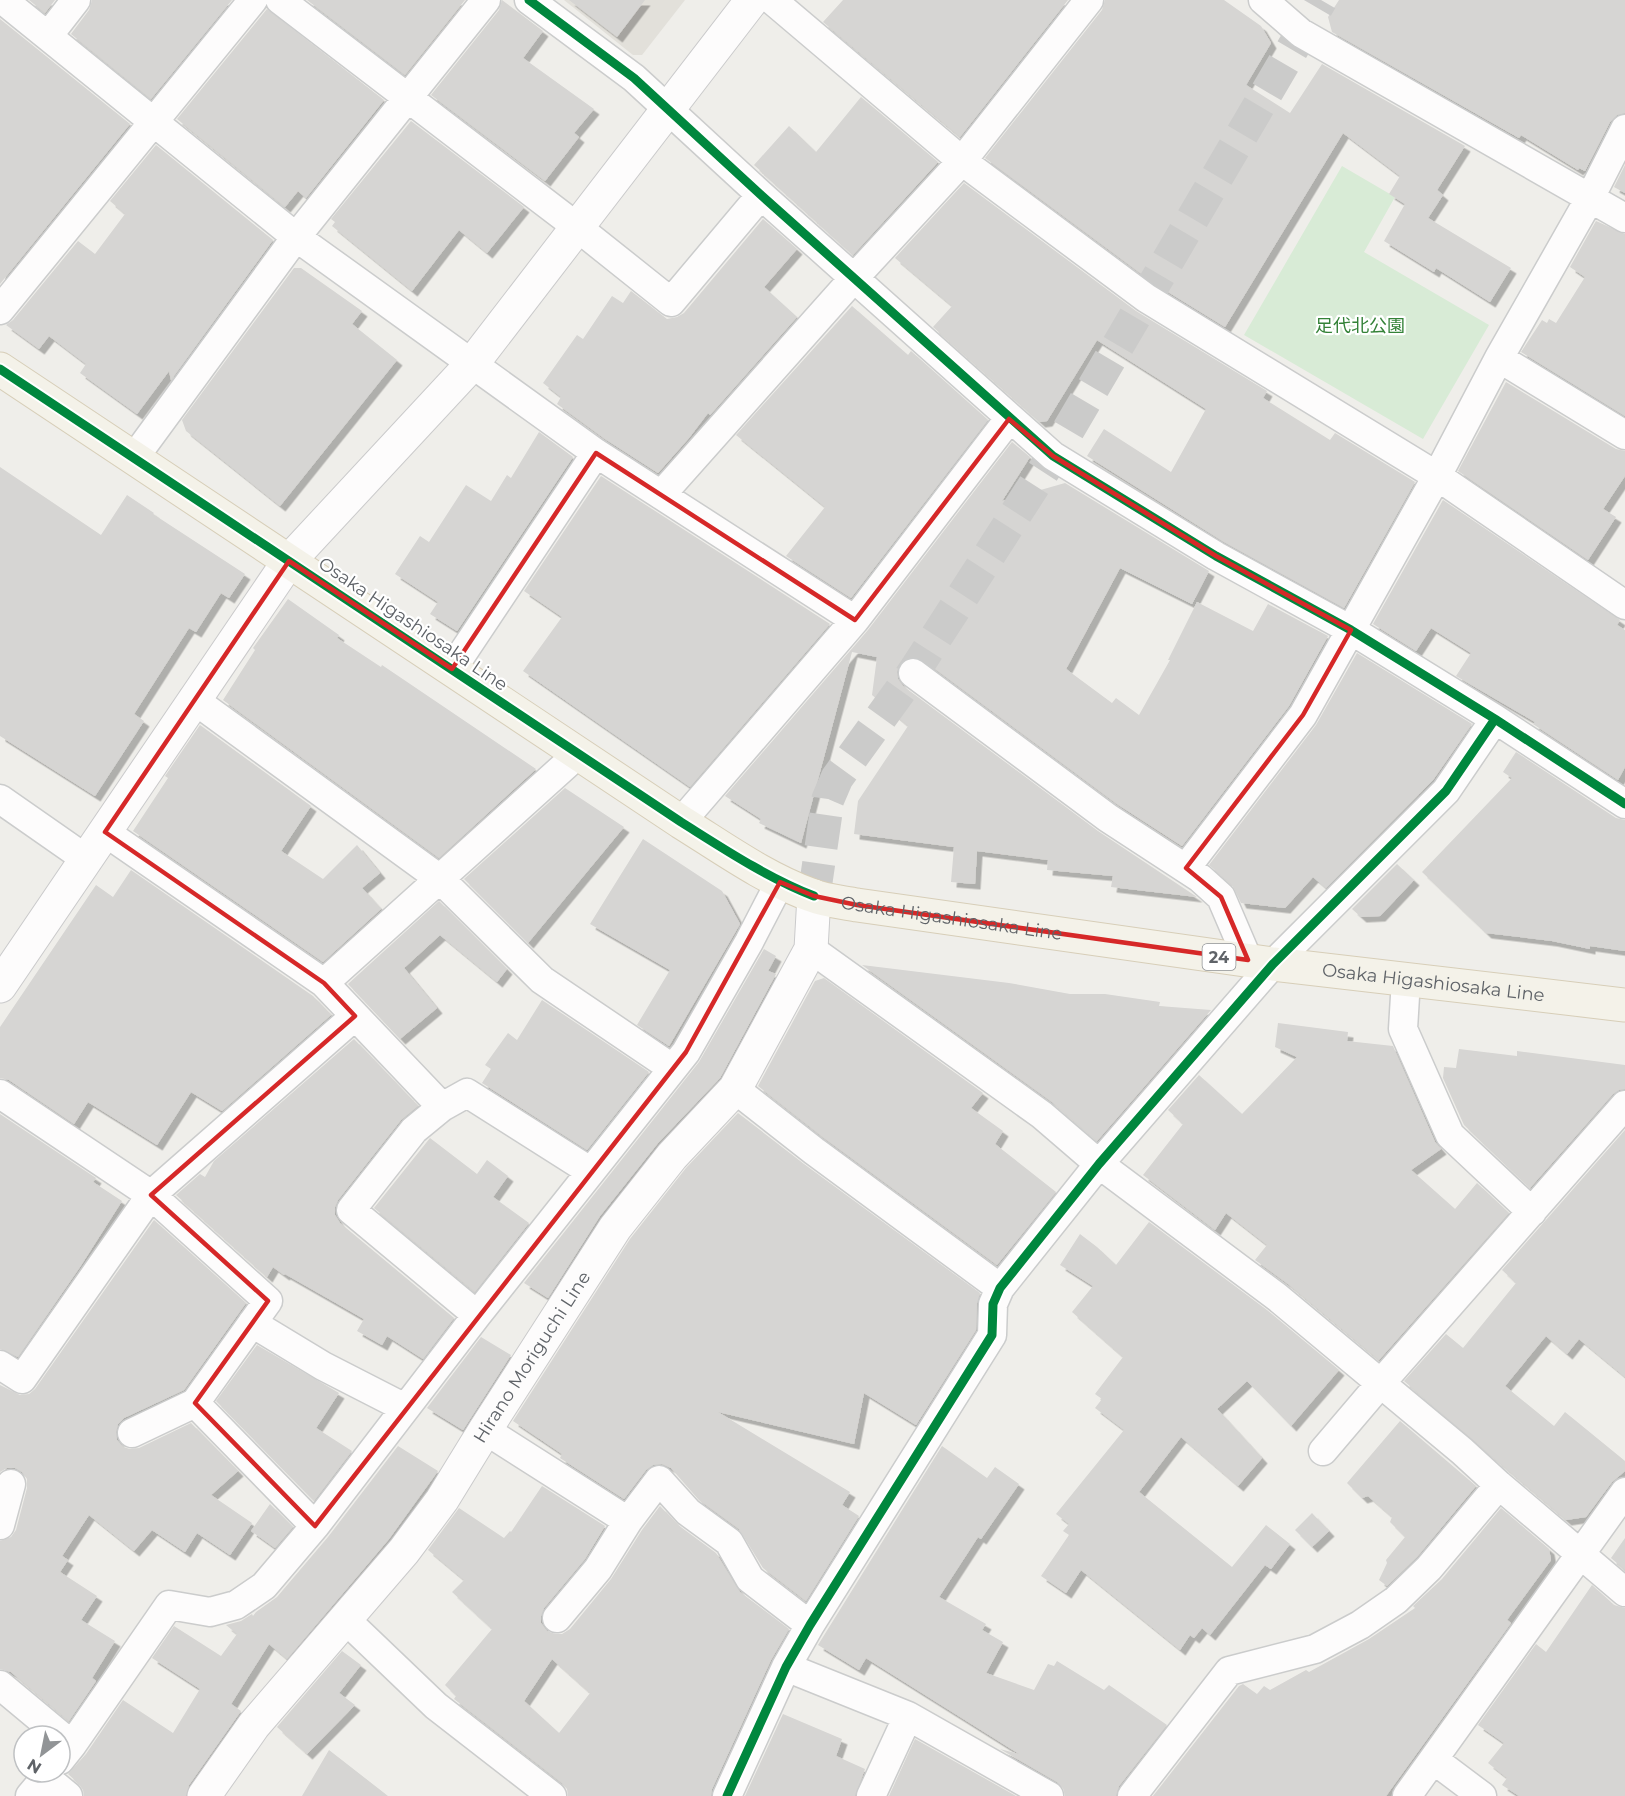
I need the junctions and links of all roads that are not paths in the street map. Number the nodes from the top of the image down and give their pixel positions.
1 (3, 0) edge
2 (76, 0) edge
3 (253, 0) edge
4 (280, 0) edge
5 (486, 0) edge
6 (529, 0) edge
7 (752, 0) edge
8 (772, 0) edge
9 (1089, 0) edge
10 (1263, 0) edge
11 (48, 36) junction
12 (408, 98) junction
13 (668, 109) junction
14 (154, 122) junction
15 (1625, 129) edge
16 (962, 161) junction
17 (760, 195) junction
18 (1590, 198) junction
19 (1625, 218) edge
20 (577, 227) junction
21 (296, 237) junction
22 (854, 278) junction
23 (0, 310) edge
24 (1499, 358) junction
25 (472, 363) junction
26 (0, 369) edge
27 (1009, 419) junction
28 (1625, 435) edge
29 (596, 453) junction
30 (134, 458) junction
31 (1437, 476) junction
32 (661, 495) junction
33 (289, 561) junction
34 (1625, 605) edge
35 (855, 620) junction
36 (1351, 630) junction
37 (452, 669) junction
38 (913, 674) dead end
39 (193, 699) junction
40 (1495, 719) junction
41 (578, 754) junction
42 (1622, 796) edge
43 (0, 800) edge
44 (681, 822) junction
45 (105, 832) junction
46 (86, 859) junction
47 (1186, 868) junction
48 (440, 879) junction
49 (780, 882) junction
50 (814, 896) junction
51 (811, 949) junction
52 (1260, 962) junction
53 (1406, 980) junction
54 (324, 983) junction
55 (0, 986) edge
56 (1625, 1005) edge
57 (355, 1016) junction
58 (672, 1068) junction
59 (735, 1089) junction
60 (0, 1094) edge
61 (1625, 1104) edge
62 (442, 1107) junction
63 (1099, 1164) junction
64 (590, 1171) junction
65 (151, 1195) junction
66 (1532, 1212) junction
67 (1000, 1288) junction
68 (477, 1315) junction
69 (252, 1323) junction
70 (0, 1365) edge
71 (1380, 1383) junction
72 (195, 1403) junction
73 (405, 1408) junction
74 (484, 1430) junction
75 (132, 1433) dead end
76 (1323, 1451) dead end
77 (11, 1484) dead end
78 (1499, 1485) junction
79 (1625, 1492) edge
80 (628, 1521) junction
81 (0, 1525) edge
82 (315, 1526) junction
83 (1580, 1555) junction
84 (1625, 1592) edge
85 (557, 1618) dead end
86 (345, 1619) junction
87 (810, 1625) junction
88 (786, 1667) junction
89 (0, 1685) edge
90 (908, 1716) junction
91 (23, 1724) edge
92 (72, 1741) edge
93 (1434, 1760) junction
94 (204, 1796) edge
95 (552, 1796) edge
96 (727, 1796) edge
97 (871, 1796) edge
98 (1049, 1796) edge
99 (1132, 1796) edge
100 (1407, 1796) edge
101 (1482, 1796) edge

1 - 11 street
2 - 11 street
3 - 14 street
4 - 12 street
5 - 12 street
6 - 13 street
7 - 13 street
8 - 16 street
9 - 16 street
10 - 18 street
11 - 14 street
12 - 20 street
12 - 21 street
13 - 17 street
13 - 20 street
14 - 21 street
14 - 23 street
15 - 18 street
16 - 22 street
16 - 31 street
17 - 20 street
17 - 22 street
18 - 19 street
18 - 24 street
20 - 25 street
21 - 25 street
21 - 30 street
22 - 27 street
22 - 32 street
24 - 28 street
24 - 31 street
25 - 29 street
25 - 33 street
26 - 30 main road, Osaka Higashiosaka Line / 24
27 - 35 street
27 - 36 street
29 - 32 street
29 - 37 street
30 - 33 main road, Osaka Higashiosaka Line / 24
31 - 34 street
31 - 36 street
32 - 35 street
33 - 37 main road, Osaka Higashiosaka Line / 24
33 - 39 street
35 - 44 street
36 - 40 street
36 - 47 street
37 - 41 main road, Osaka Higashiosaka Line / 24
38 - 47 street
39 - 45 street
39 - 48 street
40 - 42 street
40 - 52 street
41 - 44 main road, Osaka Higashiosaka Line / 24
41 - 48 street
43 - 46 street
44 - 49 main road, Osaka Higashiosaka Line / 24
45 - 46 street
45 - 54 street
46 - 55 street
47 - 52 street
48 - 54 street
48 - 58 street
49 - 50 main road, Osaka Higashiosaka Line / 24
49 - 58 street
50 - 51 street, Hirano Moriguchi Line
50 - 52 main road, Osaka Higashiosaka Line / 24
51 - 59 street, Hirano Moriguchi Line
51 - 63 street
52 - 53 main road, Osaka Higashiosaka Line / 24
52 - 63 street
53 - 56 main road, Osaka Higashiosaka Line / 24
53 - 66 street
54 - 57 street
57 - 62 street
57 - 65 street
58 - 64 street
59 - 67 street
59 - 74 street, Hirano Moriguchi Line
60 - 65 street
61 - 66 street
62 - 64 street
62 - 68 street
63 - 67 street
63 - 71 street
64 - 68 street
65 - 69 street
65 - 70 street
66 - 71 street
67 - 87 street
68 - 73 street
69 - 72 street
69 - 73 street
71 - 76 street
71 - 78 street
72 - 75 street
72 - 82 street
73 - 82 street
74 - 80 street
74 - 86 street, Hirano Moriguchi Line
77 - 81 street
78 - 83 street
78 - 99 street
79 - 83 street
80 - 85 street
80 - 87 street
82 - 92 street
83 - 84 street
83 - 93 street
86 - 94 street, Hirano Moriguchi Line
86 - 95 street
87 - 88 street
88 - 90 street
88 - 96 street
89 - 91 street
90 - 97 street
90 - 98 street
93 - 100 street
93 - 101 street

